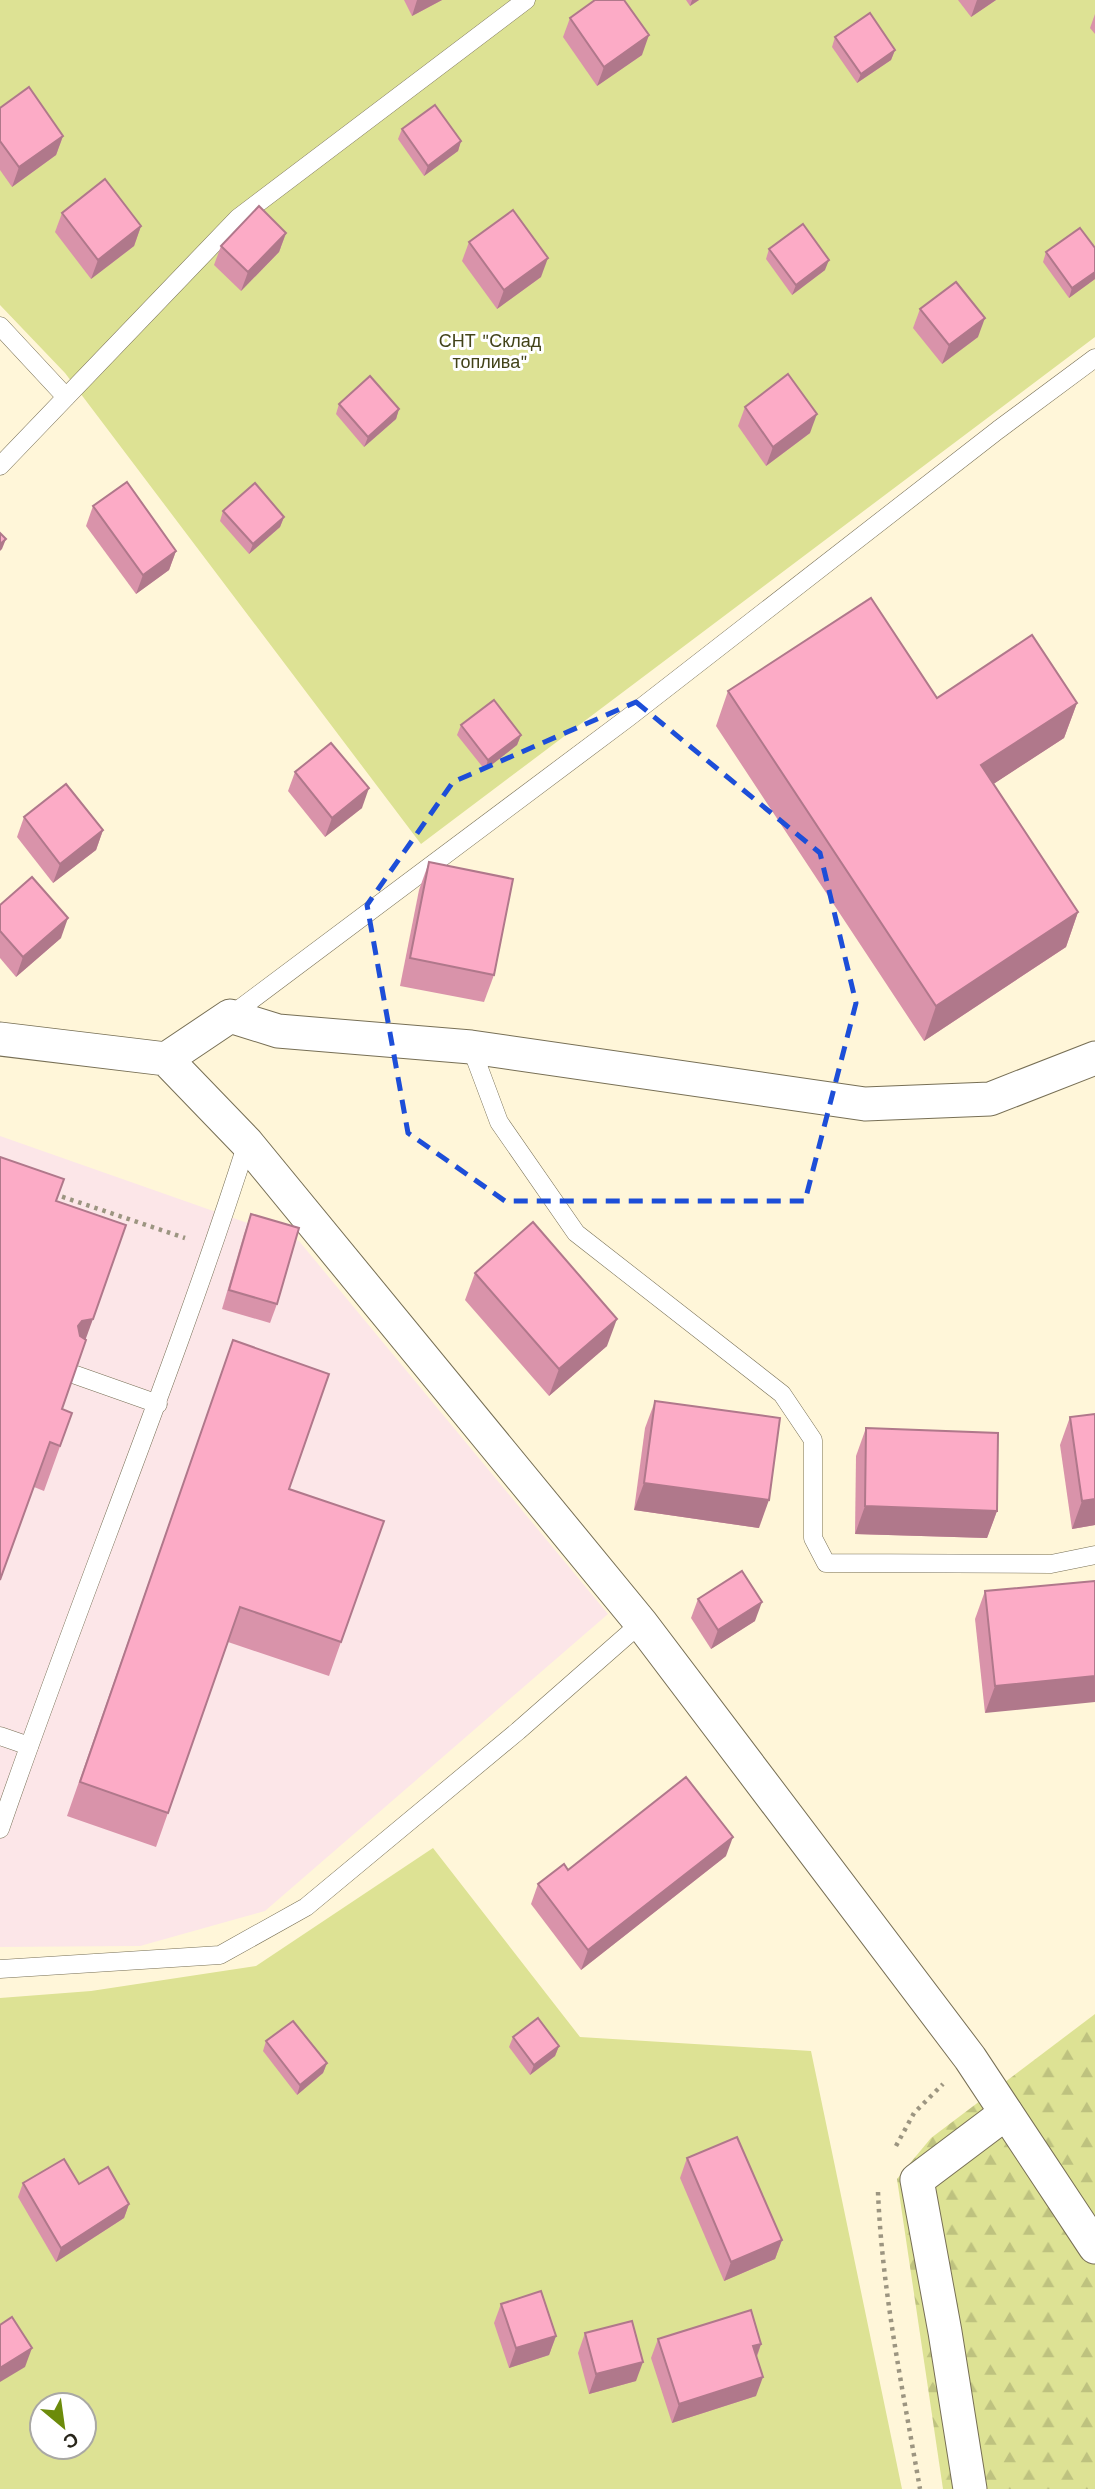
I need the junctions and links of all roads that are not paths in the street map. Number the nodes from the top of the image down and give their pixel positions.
1 (525, 0) edge
2 (0, 326) edge
3 (1095, 358) edge
4 (66, 397) junction
5 (0, 466) edge
6 (230, 1016) junction
7 (0, 1039) edge
8 (471, 1047) junction
9 (1095, 1058) edge
10 (166, 1059) junction
11 (247, 1143) junction
12 (74, 1374) edge
13 (158, 1404) junction
14 (1095, 1555) edge
15 (641, 1623) junction
16 (0, 1735) edge
17 (29, 1746) junction
18 (0, 1829) edge
19 (0, 1969) edge
20 (1006, 2113) junction
21 (1095, 2247) edge
22 (970, 2489) edge

1 - 4 lane
2 - 4 lane
3 - 6 lane
4 - 5 lane
6 - 8 street
6 - 10 street
7 - 10 street
8 - 9 street
8 - 14 lane
10 - 11 street
11 - 13 lane
11 - 15 street
12 - 13 lane
13 - 17 lane
15 - 19 lane
15 - 20 street
16 - 17 lane
17 - 18 lane
20 - 21 street
20 - 22 street

